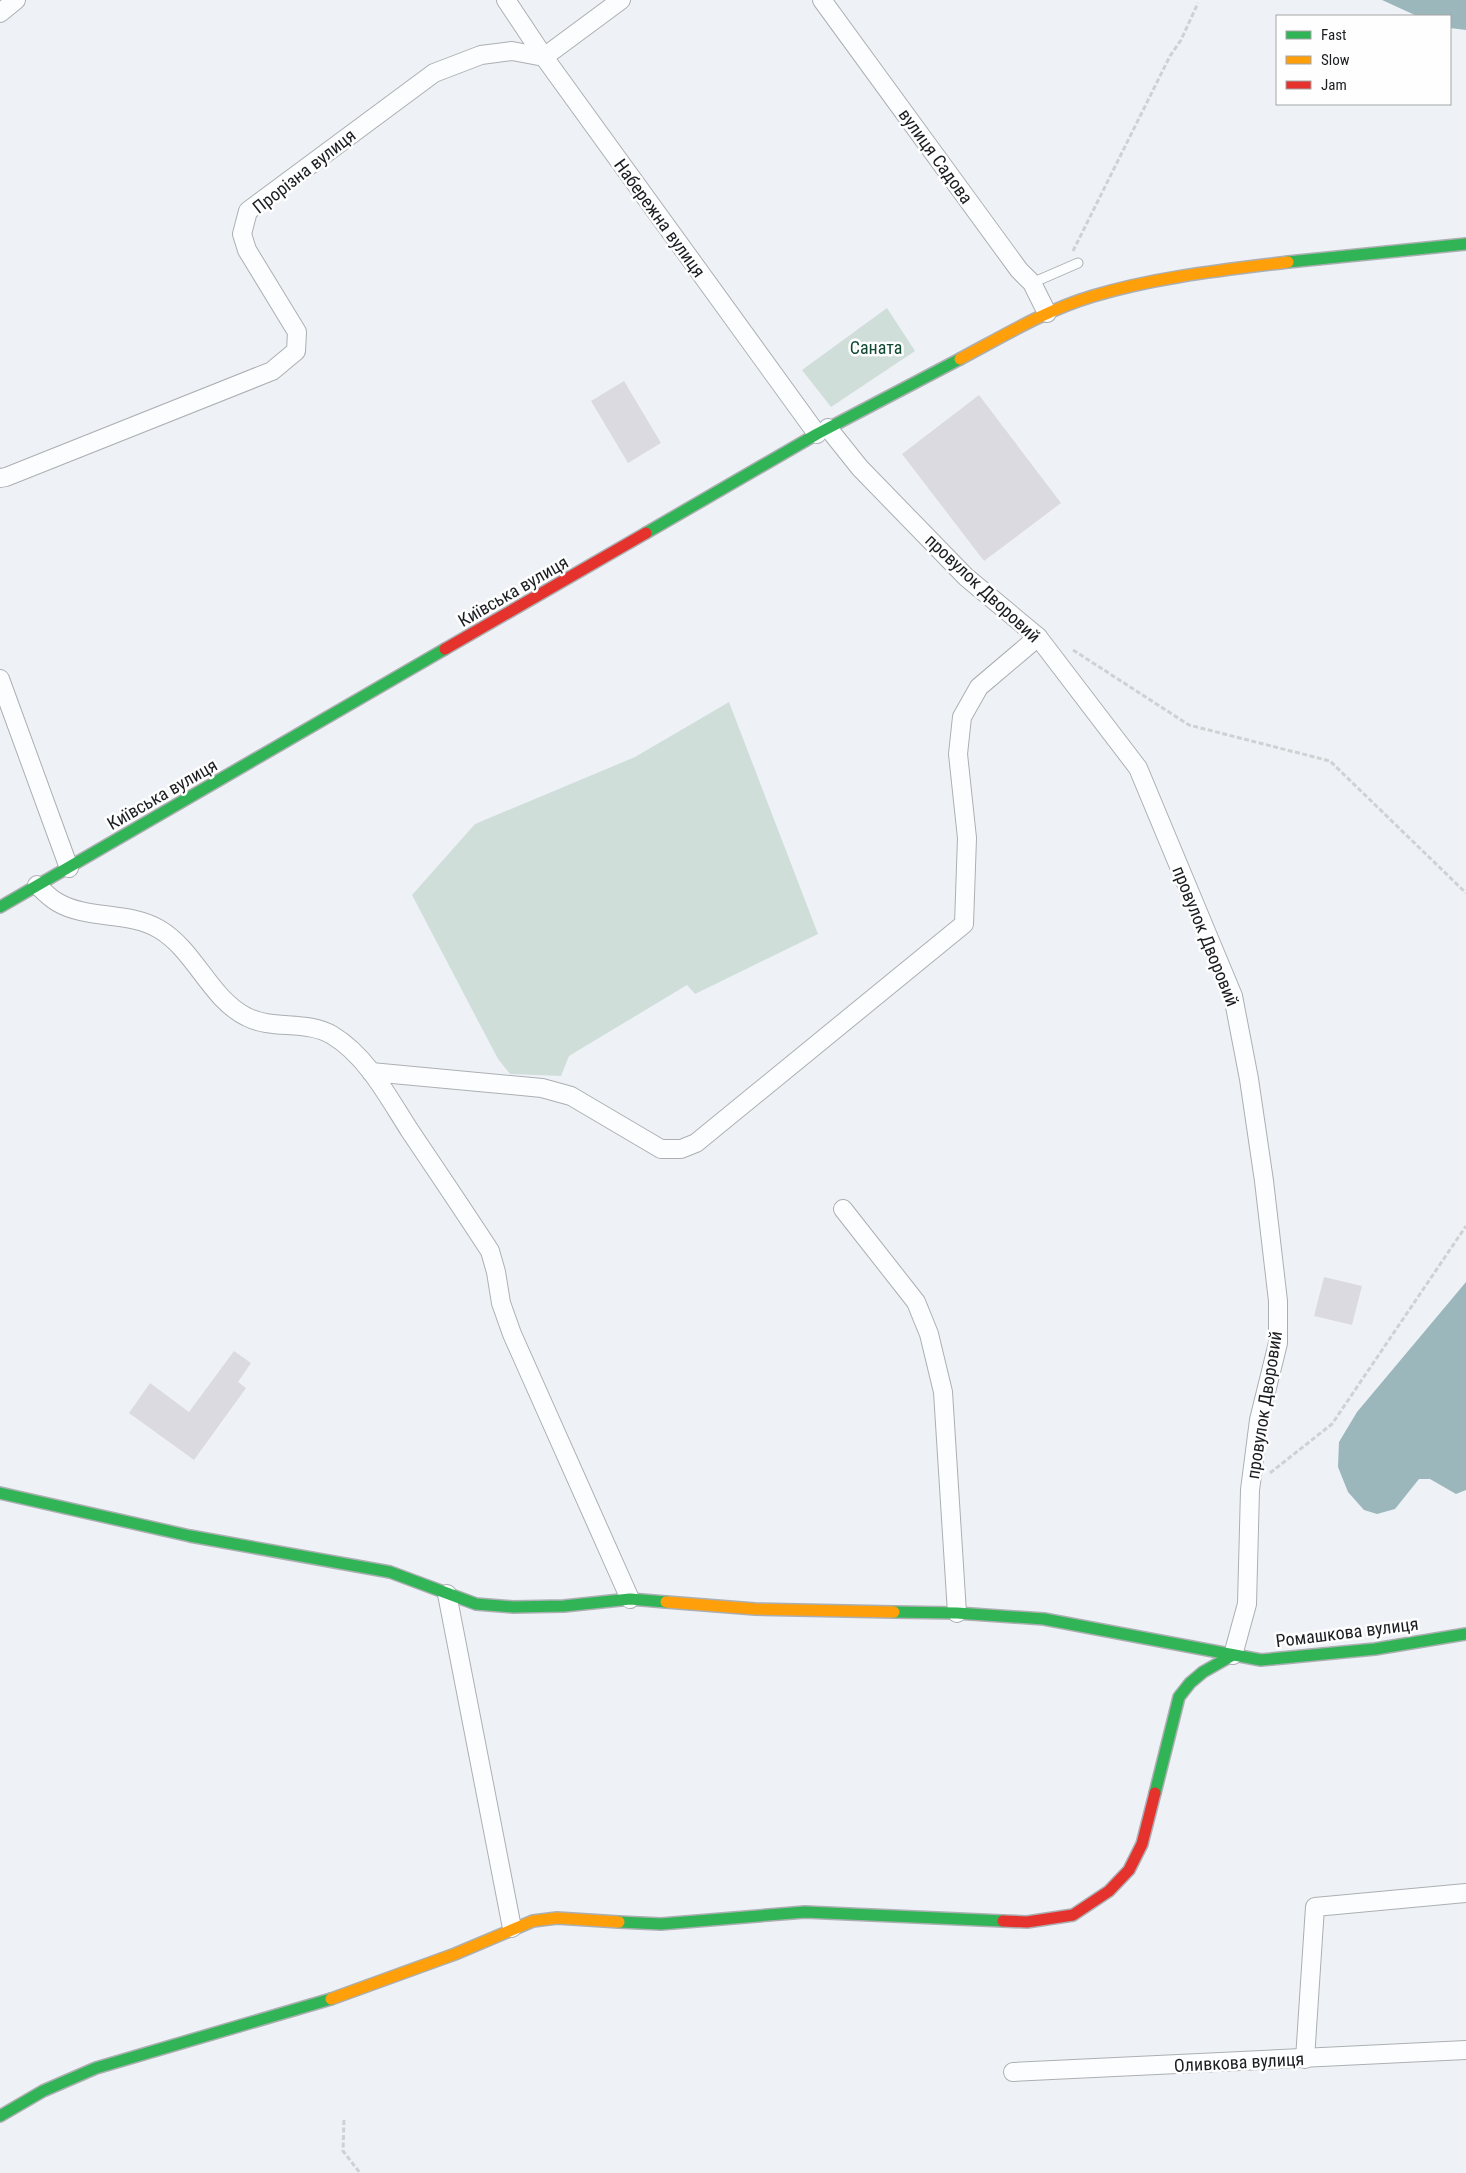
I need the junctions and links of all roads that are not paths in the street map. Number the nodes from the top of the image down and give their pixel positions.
1 (16, 0) edge
2 (506, 0) edge
3 (621, 0) edge
4 (822, 0) edge
5 (0, 13) edge
6 (544, 57) junction
7 (1466, 244) edge
8 (1078, 263) dead end
9 (1032, 282) junction
10 (1047, 313) junction
11 (822, 431) junction
12 (0, 478) edge
13 (1040, 640) junction
14 (0, 680) edge
15 (69, 868) junction
16 (36, 885) junction
17 (0, 907) edge
18 (371, 1072) junction
19 (843, 1209) dead end
20 (0, 1494) edge
21 (447, 1594) junction
22 (630, 1599) junction
23 (957, 1613) junction
24 (1466, 1634) edge
25 (1232, 1655) junction
26 (1466, 1893) edge
27 (512, 1928) junction
28 (1466, 2050) edge
29 (1305, 2059) junction
30 (1013, 2072) dead end
31 (0, 2116) edge

1 - 5 street
2 - 6 street, Набережна вулиця
3 - 6 street
4 - 9 street, вулиця Садова
6 - 11 street, Набережна вулиця
6 - 12 street, Прорізна вулиця
7 - 10 street, Київська вулиця
8 - 9 lane
9 - 10 street, вулиця Садова
10 - 11 street, Київська вулиця
11 - 13 street, провулок Дворовий
11 - 15 street, Київська вулиця
13 - 18 street
13 - 25 street, провулок Дворовий
14 - 15 street
15 - 16 street, Київська вулиця
16 - 17 street, Київська вулиця
16 - 18 street
18 - 22 street
19 - 23 street
20 - 21 street, Ромашкова вулиця
21 - 22 street, Ромашкова вулиця
21 - 27 street
22 - 23 street, Ромашкова вулиця
23 - 25 street, Ромашкова вулиця
24 - 25 street, Ромашкова вулиця
25 - 27 street
26 - 29 street
27 - 31 street
28 - 29 street, Оливкова вулиця
29 - 30 street, Оливкова вулиця

